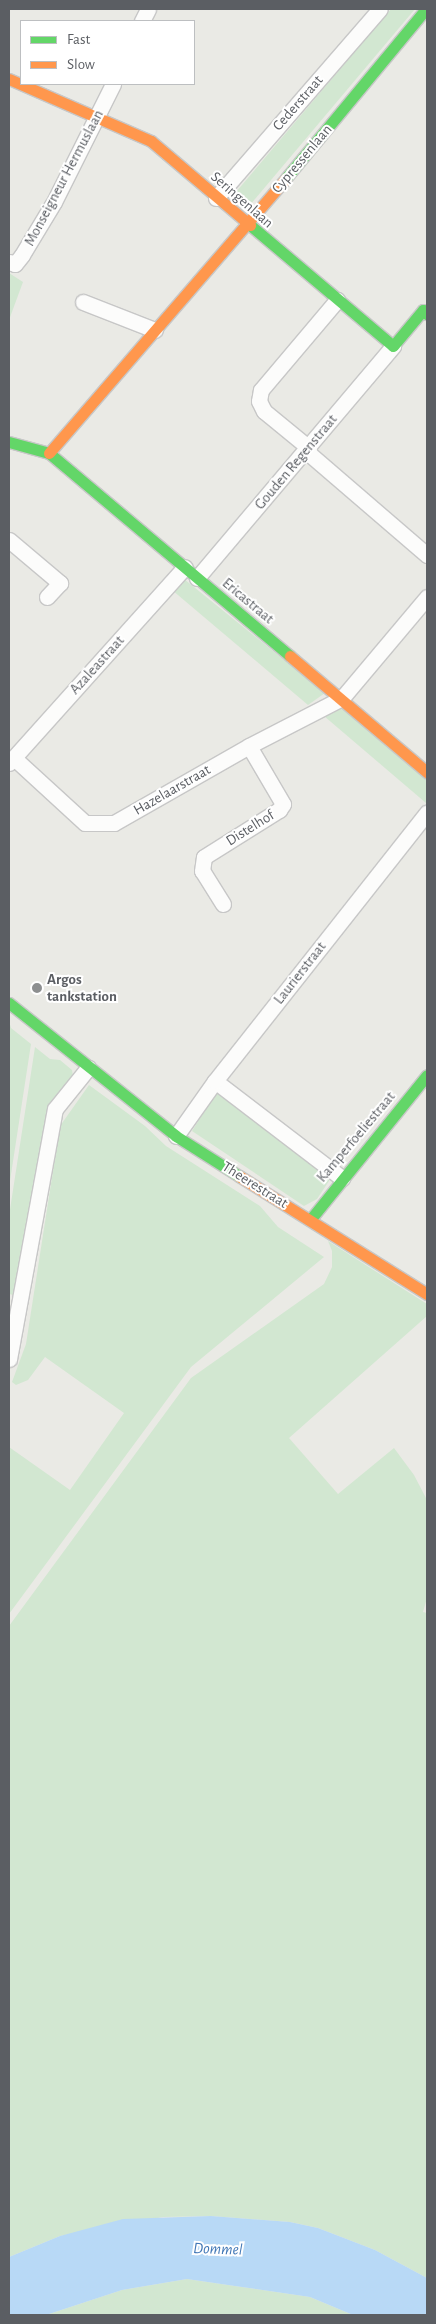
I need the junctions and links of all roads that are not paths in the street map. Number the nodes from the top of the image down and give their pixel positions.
1 (380, 9) edge
2 (426, 9) edge
3 (23, 85) edge
4 (113, 85) edge
5 (98, 117) junction
6 (216, 198) junction
7 (247, 224) junction
8 (9, 262) edge
9 (337, 300) junction
10 (83, 302) dead end
11 (427, 314) edge
12 (155, 330) junction
13 (393, 346) junction
14 (9, 442) edge
15 (307, 450) junction
16 (49, 453) junction
17 (9, 540) edge
18 (427, 555) edge
19 (185, 567) junction
20 (197, 578) junction
21 (47, 597) dead end
22 (427, 597) edge
23 (342, 698) junction
24 (249, 746) junction
25 (11, 760) edge
26 (427, 772) edge
27 (427, 813) edge
28 (223, 904) dead end
29 (9, 1003) edge
30 (88, 1068) junction
31 (427, 1075) edge
32 (215, 1081) junction
33 (176, 1136) junction
34 (342, 1178) junction
35 (310, 1220) junction
36 (427, 1294) edge
37 (9, 1359) edge

1 - 6 street, Cederstraat
2 - 7 street, Cypressenlaan
3 - 5 street, Seringenlaan
4 - 5 street, Monseigneur Hermuslaan
5 - 6 street, Seringenlaan
5 - 8 street, Monseigneur Hermuslaan
6 - 7 street, Seringenlaan
7 - 9 street, Seringenlaan
7 - 12 street, Cypressenlaan
9 - 13 street, Seringenlaan
9 - 15 street
10 - 12 street
11 - 13 street
12 - 16 street, Cypressenlaan
13 - 15 street, Gouden Regenstraat
14 - 16 street
15 - 18 street
15 - 20 street, Gouden Regenstraat
16 - 19 street, Ericastraat
17 - 21 street
19 - 20 street, Ericastraat
19 - 25 street, Azaleastraat
20 - 23 street, Ericastraat
22 - 23 street
23 - 24 street, Hazelaarstraat
23 - 26 street, Ericastraat
24 - 25 street, Hazelaarstraat
24 - 28 street, Distelhof
27 - 32 street, Laurierstraat
29 - 30 street, Theerestraat
30 - 33 street, Theerestraat
30 - 37 street
31 - 34 street, Kamperfoeliestraat
32 - 33 street, Laurierstraat
32 - 34 street
33 - 35 street, Theerestraat
34 - 35 street, Kamperfoeliestraat
35 - 36 street, Theerestraat

